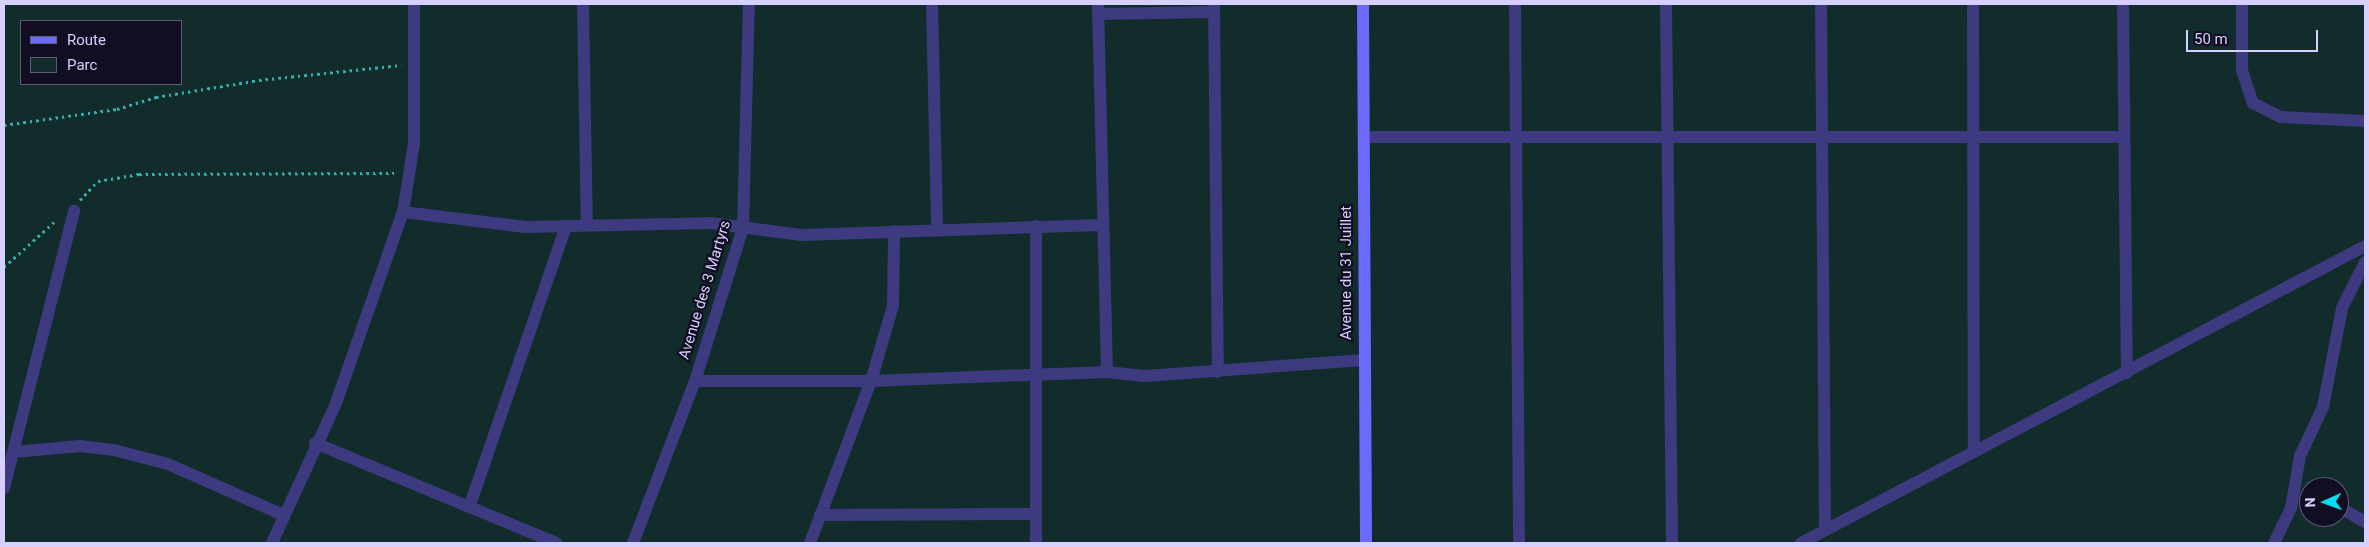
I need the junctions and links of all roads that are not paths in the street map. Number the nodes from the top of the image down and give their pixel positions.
1 (414, 4) edge
2 (583, 4) edge
3 (749, 4) edge
4 (932, 4) edge
5 (1363, 4) edge
6 (1516, 4) edge
7 (1666, 4) edge
8 (1821, 4) edge
9 (1974, 4) edge
10 (2123, 4) edge
11 (2242, 4) edge
12 (1214, 8) edge
13 (1098, 9) edge
14 (2365, 121) edge
15 (1518, 136) junction
16 (1974, 136) junction
17 (1364, 137) junction
18 (1822, 137) junction
19 (2124, 137) junction
20 (1666, 138) junction
21 (74, 211) road end
22 (403, 212) junction
23 (1102, 224) junction
24 (587, 225) junction
25 (566, 226) junction
26 (1036, 226) junction
27 (743, 228) junction
28 (937, 228) junction
29 (894, 231) junction
30 (2365, 246) edge
31 (2365, 262) edge
32 (1363, 360) junction
33 (1108, 372) junction
34 (1218, 372) junction
35 (2127, 373) junction
36 (1036, 376) junction
37 (694, 381) junction
38 (871, 381) junction
39 (315, 443) junction
40 (1974, 451) junction
41 (16, 452) junction
42 (2297, 483) joint
43 (4, 488) edge
44 (470, 505) junction
45 (2349, 513) edge
46 (283, 514) junction
47 (1036, 514) junction
48 (820, 515) junction
49 (2365, 522) edge
50 (1825, 530) junction
51 (272, 543) edge
52 (556, 543) edge
53 (633, 543) edge
54 (810, 543) edge
55 (1036, 543) edge
56 (1366, 543) edge
57 (1519, 543) edge
58 (1672, 543) edge
59 (1802, 543) edge
60 (2274, 543) edge

1 - 22 street
2 - 24 street
3 - 27 street, Avenue des 3 Martyrs
4 - 28 street
5 - 17 street, Avenue du 31 Juillet
6 - 15 street
7 - 20 street
8 - 18 street
9 - 16 street
10 - 19 street
11 - 14 street
12 - 13 street
12 - 34 street
13 - 23 street
15 - 17 street
15 - 20 street
15 - 57 street
16 - 18 street
16 - 19 street
16 - 40 street
17 - 32 street, Avenue du 31 Juillet
18 - 20 street
18 - 50 street
19 - 35 street
20 - 58 street
21 - 41 street
22 - 25 street
22 - 39 street
23 - 26 street
23 - 33 street
24 - 25 street
24 - 27 street
25 - 44 street
26 - 28 street
26 - 36 street
27 - 29 street
27 - 37 street, Avenue des 3 Martyrs
28 - 29 street
29 - 38 street
30 - 35 street
31 - 42 street
32 - 34 street
32 - 56 street, Avenue du 31 Juillet
33 - 34 street
33 - 36 street
35 - 40 street
36 - 38 street
36 - 47 street
37 - 38 street
37 - 53 street, Avenue des 3 Martyrs
38 - 48 street
39 - 44 street
39 - 46 street
40 - 50 street
41 - 43 street
41 - 46 street
42 - 60 street
44 - 52 street
45 - 49 street
46 - 51 street
47 - 48 street
47 - 55 street
48 - 54 street
50 - 59 street

